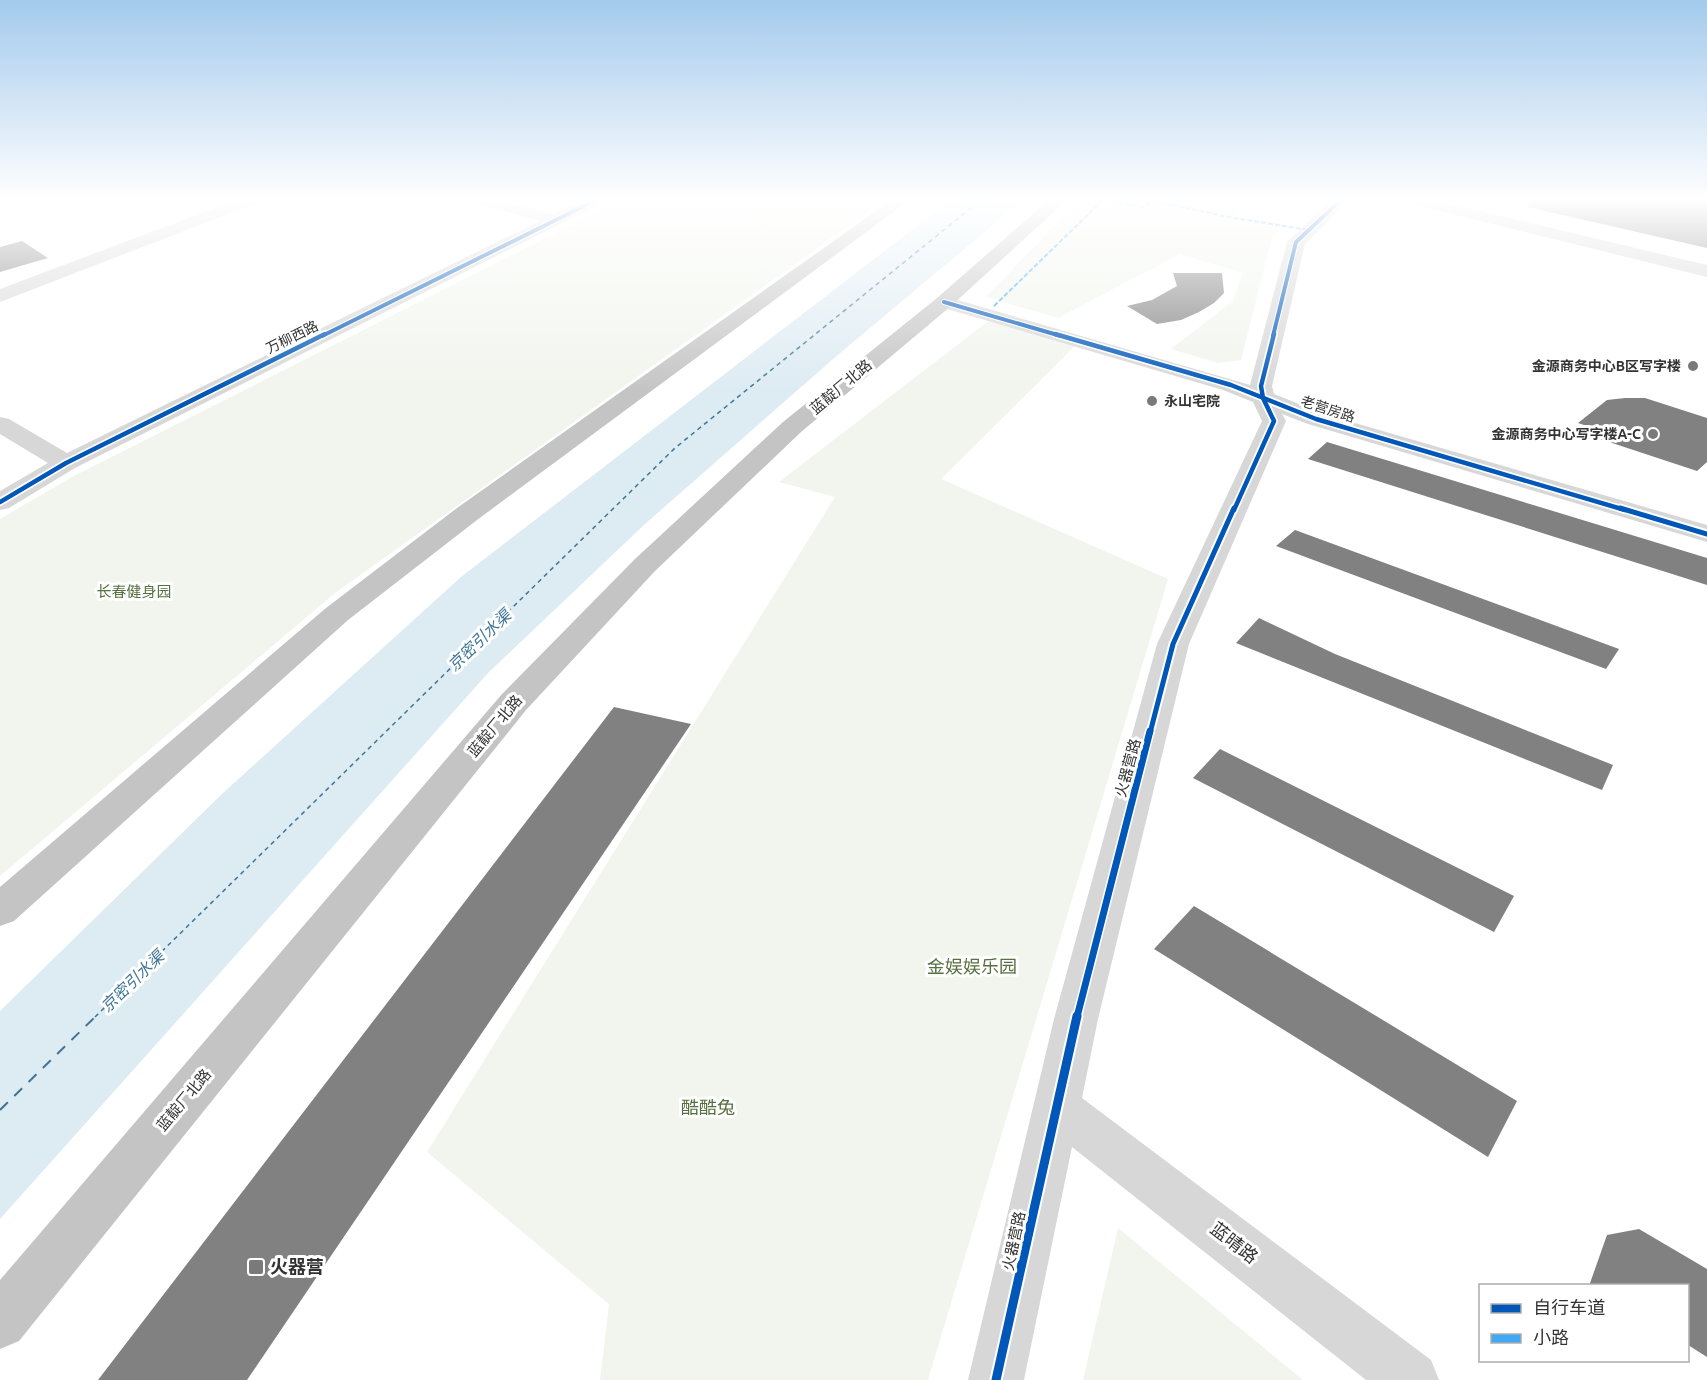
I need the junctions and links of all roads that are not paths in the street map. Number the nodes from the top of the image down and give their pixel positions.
1 (85, 263) edge
2 (467, 263) edge
3 (814, 263) edge
4 (987, 263) edge
5 (1291, 263) edge
6 (1672, 263) edge
7 (1707, 272) edge
8 (0, 296) edge
9 (948, 298) junction
10 (1262, 392) junction
11 (0, 424) edge
12 (66, 463) junction
13 (0, 502) edge
14 (1707, 519) edge
15 (1707, 534) edge
16 (0, 910) edge
17 (1056, 1106) junction
18 (0, 1322) edge
19 (996, 1380) edge
20 (1411, 1380) edge

1 - 8 street
2 - 12 street, 万柳西路
3 - 16 highway
4 - 9 highway, 蓝靛厂北路
5 - 10 street
6 - 7 street
9 - 10 street, 老营房路
9 - 18 highway, 蓝靛厂北路
10 - 14 street, 老营房路
10 - 15 street, 老营房路
10 - 17 street, 火器营路
11 - 12 street
12 - 13 street, 万柳西路
17 - 19 street, 火器营路
17 - 20 street, 蓝晴路

